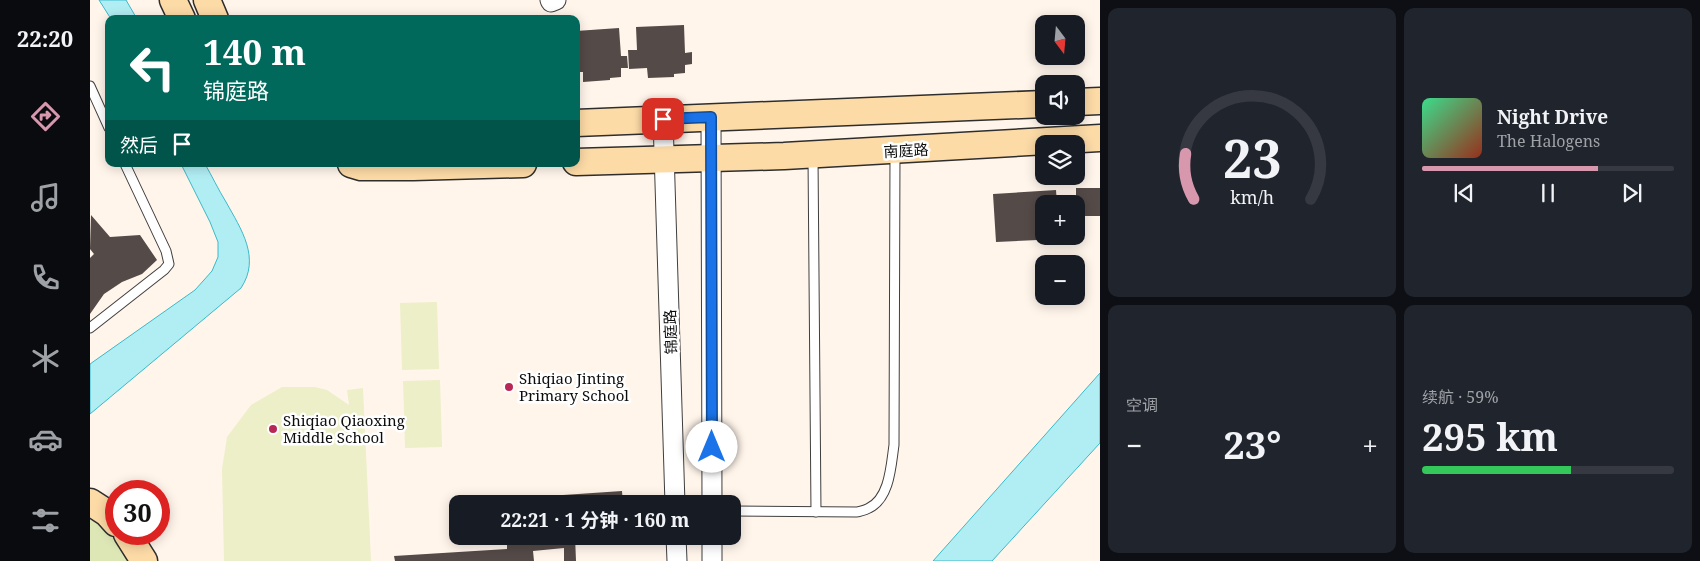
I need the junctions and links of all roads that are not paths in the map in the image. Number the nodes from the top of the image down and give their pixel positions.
1 (173, 0) edge
2 (207, 0) edge
3 (550, 0) edge
4 (556, 0) edge
5 (180, 15) edge
6 (213, 15) edge
7 (90, 86) edge
8 (1100, 101) edge
9 (1085, 102) edge
10 (1035, 104) edge
11 (845, 112) junction
12 (711, 117) junction
13 (105, 119) edge
14 (663, 119) junction
15 (580, 123) edge
16 (1100, 138) edge
17 (895, 150) junction
18 (846, 153) junction
19 (813, 154) junction
20 (711, 158) junction
21 (665, 160) junction
22 (580, 162) edge
23 (126, 167) edge
24 (362, 167) edge
25 (379, 167) edge
26 (90, 328) edge
27 (675, 495) edge
28 (712, 495) edge
29 (90, 502) edge
30 (741, 511) edge
31 (105, 512) edge
32 (816, 512) junction
33 (134, 545) edge
34 (676, 545) edge
35 (712, 545) edge
36 (144, 561) edge
37 (677, 561) edge
38 (712, 561) edge

1 - 5 street
2 - 6 street
3 - 4 street
7 - 13 lane
8 - 9 street
10 - 11 street
11 - 12 street
11 - 18 street
12 - 14 street
12 - 20 street
14 - 15 street
14 - 21 street, 锦庭路
16 - 17 street, 南庭路
17 - 18 street, 南庭路
17 - 32 lane
18 - 19 street, 南庭路
19 - 20 street, 南庭路
19 - 32 lane
20 - 21 street
20 - 28 street
21 - 22 street
21 - 27 street, 锦庭路
23 - 26 lane
24 - 25 street
29 - 31 street
30 - 32 lane
33 - 36 street
34 - 37 street
35 - 38 street

